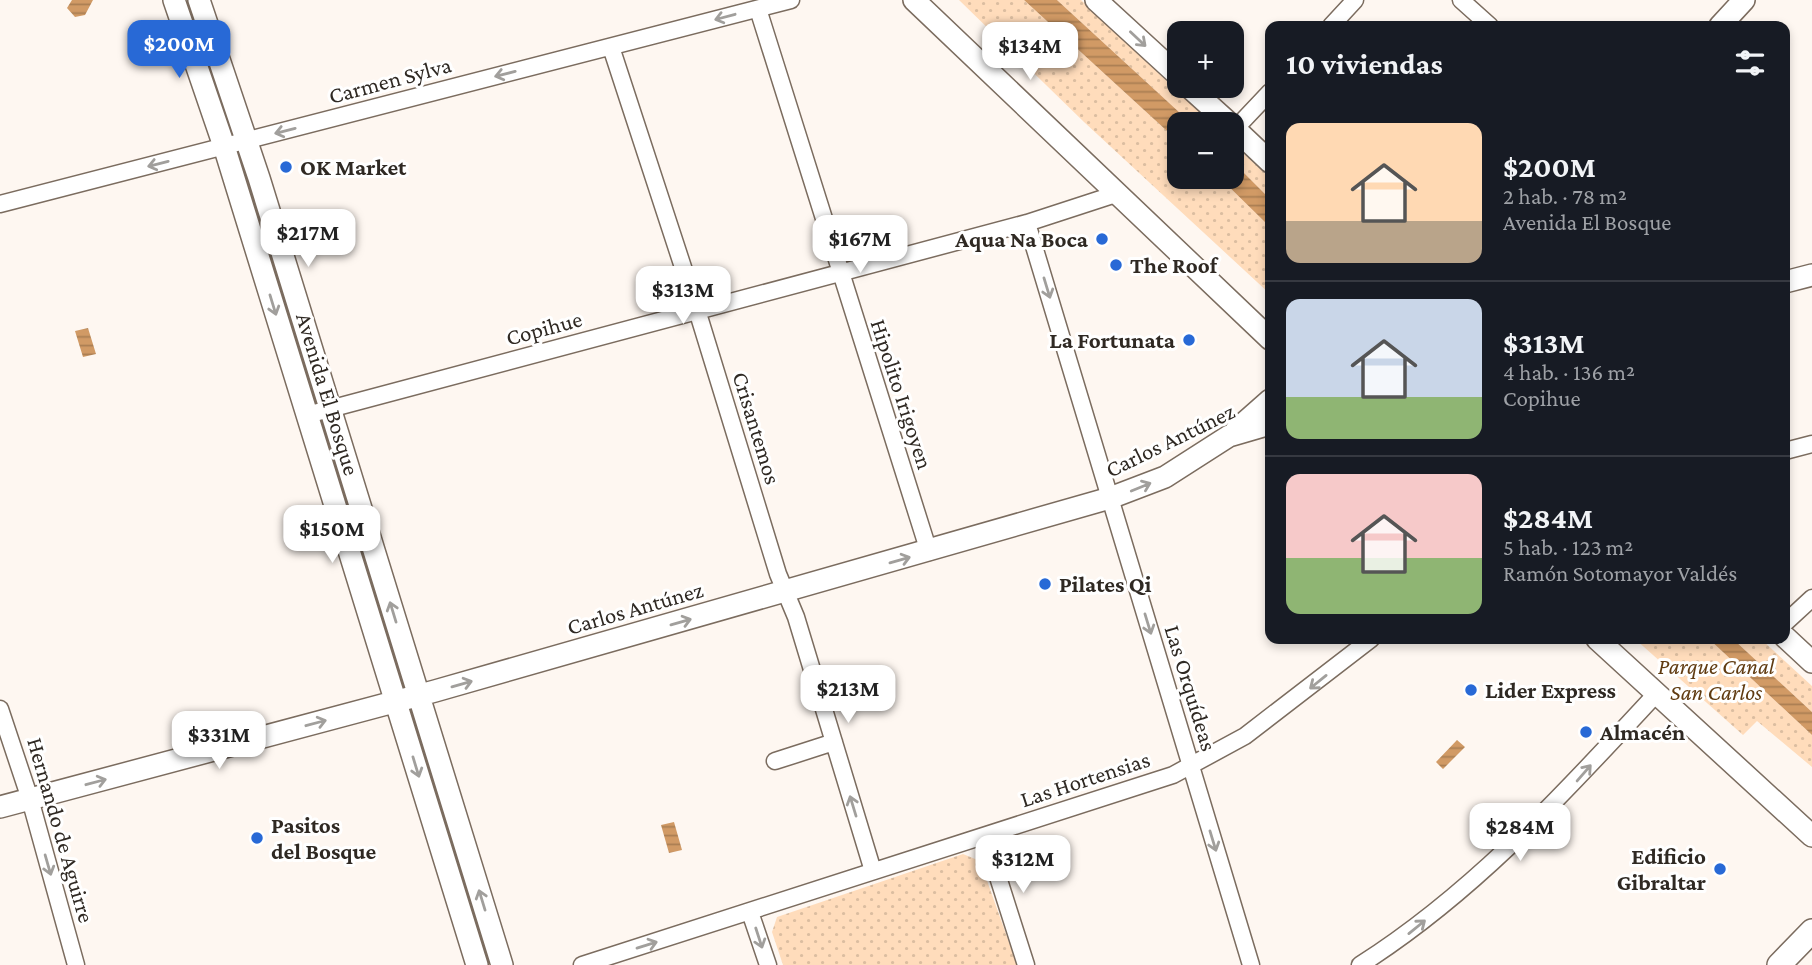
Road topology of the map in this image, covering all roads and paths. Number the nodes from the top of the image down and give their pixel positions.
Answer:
1 (174, 0) edge
2 (199, 0) edge
3 (791, 0) edge
4 (914, 0) edge
5 (1096, 0) edge
6 (1355, 0) edge
7 (1461, 0) edge
8 (1744, 0) edge
9 (758, 9) junction
10 (1336, 21) edge
11 (1484, 21) edge
12 (1725, 21) edge
13 (611, 47) junction
14 (1167, 65) edge
15 (1265, 97) edge
16 (1201, 98) edge
17 (1216, 112) edge
18 (1244, 116) edge
19 (1244, 138) edge
20 (247, 141) junction
21 (224, 146) junction
22 (1265, 157) edge
23 (1116, 194) junction
24 (0, 204) edge
25 (1027, 223) junction
26 (839, 272) junction
27 (1812, 275) edge
28 (1790, 281) edge
29 (697, 310) junction
30 (1265, 335) edge
31 (1265, 404) edge
32 (330, 409) junction
33 (307, 415) junction
34 (1265, 425) edge
35 (1228, 436) junction
36 (1812, 444) edge
37 (1790, 450) edge
38 (1110, 498) junction
39 (929, 552) junction
40 (786, 592) junction
41 (1812, 598) edge
42 (1790, 618) edge
43 (1790, 642) edge
44 (1365, 644) edge
45 (1602, 644) edge
46 (1812, 662) edge
47 (1656, 694) junction
48 (419, 695) junction
49 (396, 702) junction
50 (0, 709) edge
51 (834, 742) junction
52 (775, 761) dead end
53 (1190, 767) junction
54 (30, 799) junction
55 (0, 807) edge
56 (985, 836) junction
57 (1812, 836) edge
58 (873, 871) junction
59 (750, 912) junction
60 (1812, 932) edge
61 (76, 965) edge
62 (477, 965) edge
63 (502, 965) edge
64 (582, 965) edge
65 (768, 965) edge
66 (1026, 965) edge
67 (1251, 965) edge
68 (1360, 965) edge
69 (1779, 965) edge

1 - 21 street, Avenida El Bosque
2 - 20 street, Avenida El Bosque
3 - 9 street, Carmen Sylva
4 - 23 street
5 -> 14 street
6 - 10 street
7 - 11 street
8 - 12 street
9 -> 13 street, Carmen Sylva
9 - 26 street, Hipolito Irigoyen
13 -> 20 street, Carmen Sylva
13 - 29 street, Crisantemos
15 - 18 street
16 - 17 street
19 - 22 street
20 - 21 street, Carmen Sylva
20 - 32 street, Avenida El Bosque
21 -> 24 street, Carmen Sylva
21 -> 33 street, Avenida El Bosque
23 - 25 street, Copihue
23 - 30 street
25 - 26 street, Copihue
25 -> 38 street, Las Orquídeas
26 - 29 street, Copihue
26 - 39 street, Hipolito Irigoyen
27 - 28 street
29 - 32 street, Copihue
29 - 40 street, Crisantemos
31 - 35 street
32 - 33 street, Copihue
48 -> 32 street, Avenida El Bosque
33 - 49 street, Avenida El Bosque
34 - 35 street, Carlos Antúnez
38 -> 35 street, Carlos Antúnez
36 - 37 street
38 - 39 street, Carlos Antúnez
38 -> 53 street, Las Orquídeas
40 -> 39 street, Carlos Antúnez
48 -> 40 street, Carlos Antúnez
40 - 51 street, Crisantemos
41 - 42 street
43 - 46 street
44 -> 53 street, Las Hortensias
45 - 47 street
47 - 57 street
68 -> 47 street
48 - 49 street, Carlos Antúnez
63 -> 48 street, Avenida El Bosque
54 -> 49 street, Carlos Antúnez
49 -> 62 street, Avenida El Bosque
50 - 54 street, Hernando de Aguirre
51 - 52 street
58 -> 51 street, Crisantemos
53 - 56 street, Las Hortensias
53 -> 67 street, Las Orquídeas
54 - 55 street, Carlos Antúnez
54 -> 61 street, Hernando de Aguirre
56 - 58 street, Las Hortensias
56 - 66 street
58 - 59 street, Las Hortensias
64 -> 59 street, Las Hortensias
59 -> 65 street
60 - 69 main road

